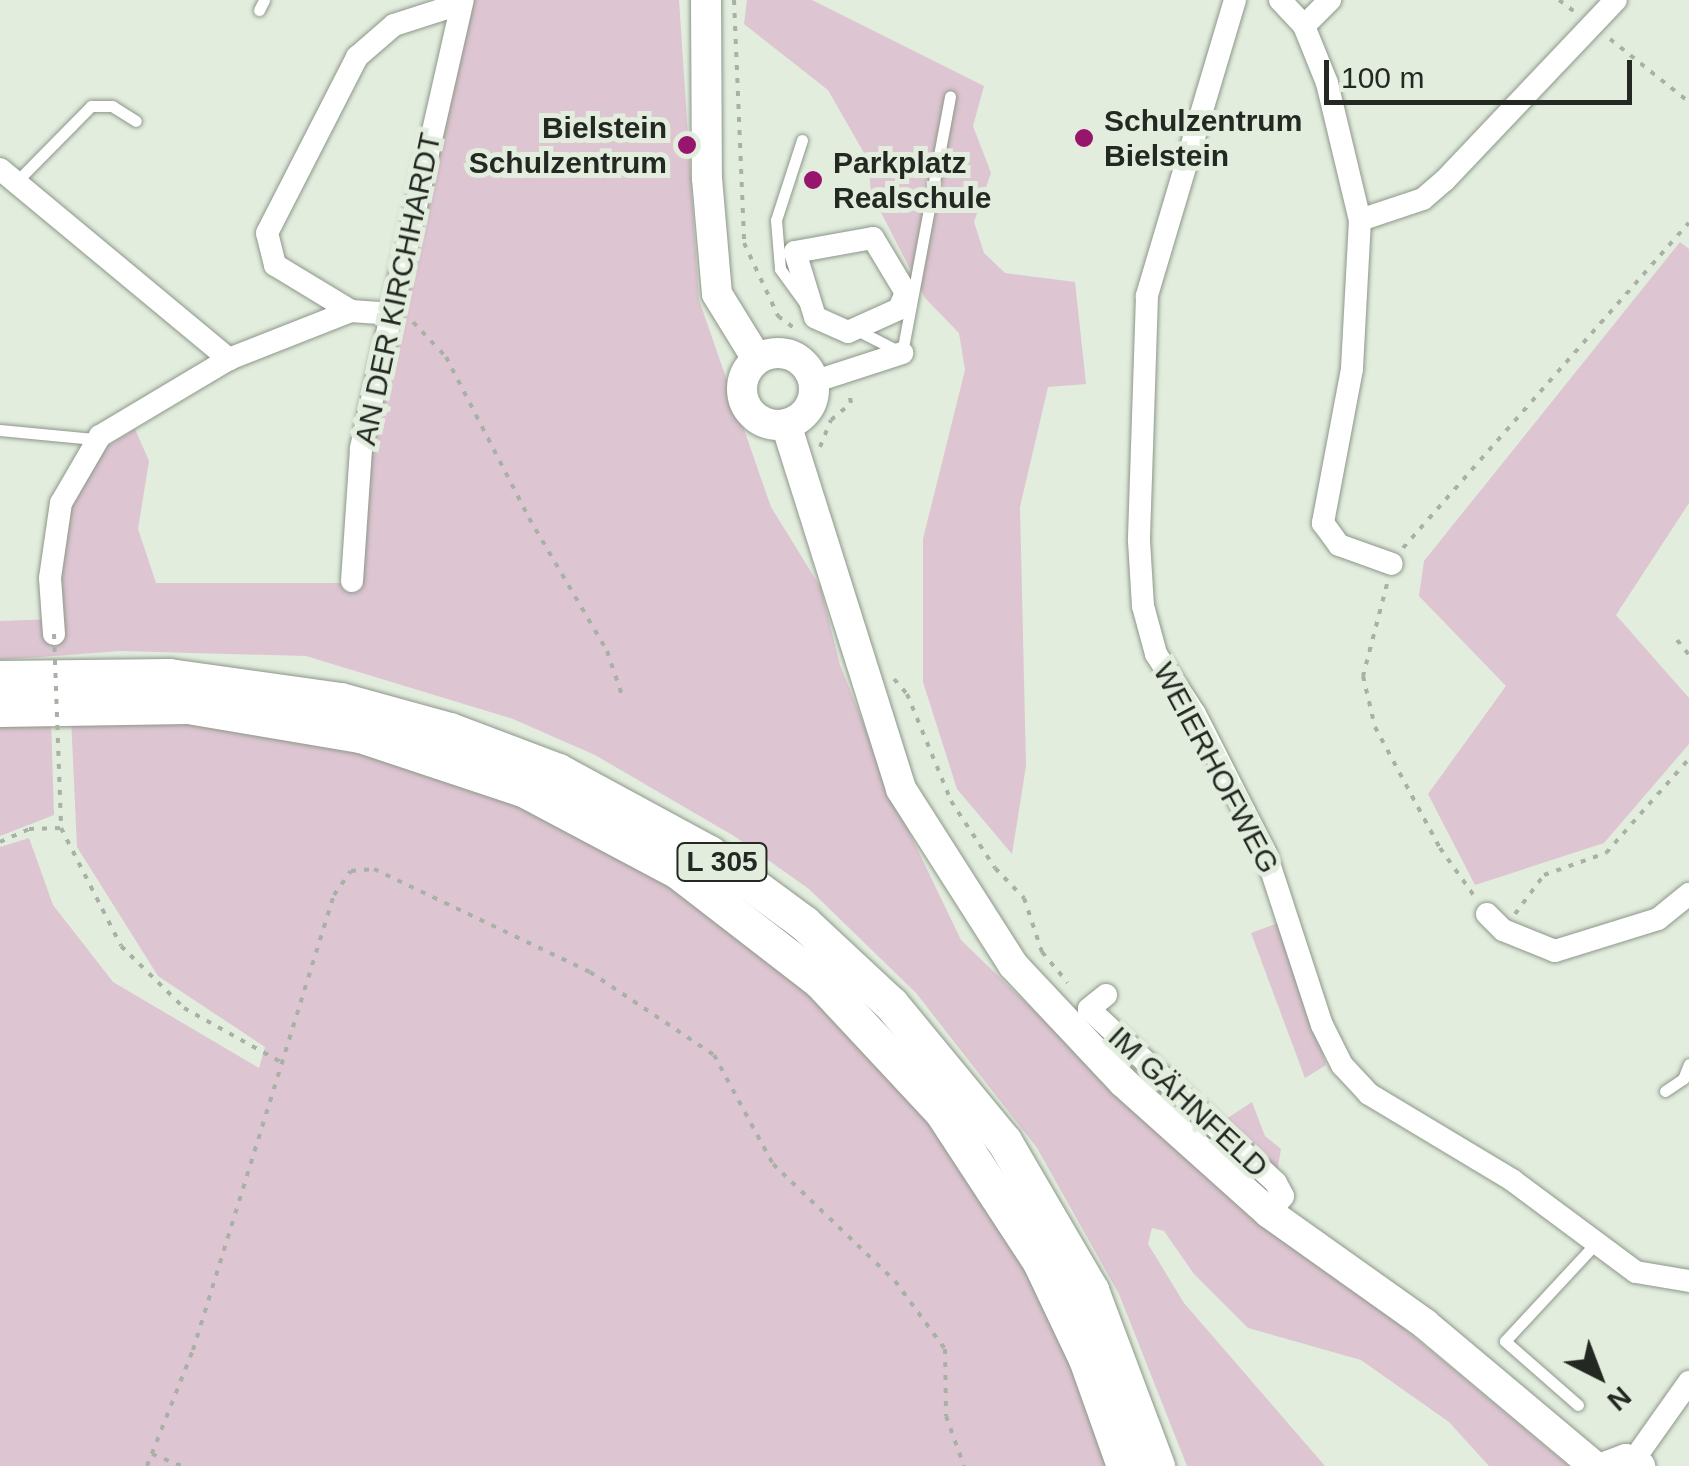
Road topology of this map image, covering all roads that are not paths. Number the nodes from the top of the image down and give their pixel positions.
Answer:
1 (706, 0) edge
2 (1235, 0) edge
3 (1280, 0) edge
4 (1330, 0) edge
5 (1616, 0) edge
6 (463, 2) edge
7 (1304, 26) junction
8 (950, 96) dead end
9 (136, 120) dead end
10 (802, 140) dead end
11 (8, 176) edge
12 (1360, 220) junction
13 (351, 311) junction
14 (813, 311) junction
15 (390, 314) junction
16 (854, 329) junction
17 (902, 353) junction
18 (230, 358) junction
19 (758, 359) junction
20 (814, 382) junction
21 (786, 424) junction
22 (0, 430) edge
23 (100, 436) junction
24 (1392, 564) road end
25 (352, 581) dead end
26 (54, 634) road end
27 (0, 678) edge
28 (0, 708) edge
29 (1689, 894) edge
30 (1495, 922) road end
31 (1098, 1002) road end
32 (1689, 1064) edge
33 (1665, 1091) dead end
34 (1270, 1213) junction
35 (1596, 1244) junction
36 (1689, 1280) edge
37 (1689, 1382) edge
38 (1578, 1405) dead end
39 (1627, 1464) edge
40 (1124, 1466) edge
41 (1157, 1466) edge
42 (1594, 1466) edge

1 - 19 main road
2 - 35 street, WEIERHOFWEG
3 - 7 street
4 - 7 street
5 - 12 street
6 - 13 street
6 - 15 street, AN DER KIRCHHARDT
7 - 12 street
8 - 17 lane
9 - 11 lane
10 - 14 lane
11 - 18 street
12 - 24 street
13 - 15 street
13 - 18 street
14 - 16 street
14 - 16 street
15 - 25 street, AN DER KIRCHHARDT
16 - 17 lane
17 - 20 street
18 - 23 street
19 - 20 main road
19 - 21 main road
20 - 21 main road
21 - 34 main road
22 - 23 lane
23 - 26 street
27 - 41 main road, L 305
28 - 40 main road, L 305
29 - 30 street
31 - 34 street, IM GÄHNFELD
32 - 33 lane
34 - 42 main road
35 - 36 street, WEIERHOFWEG
35 - 38 lane
37 - 39 street

